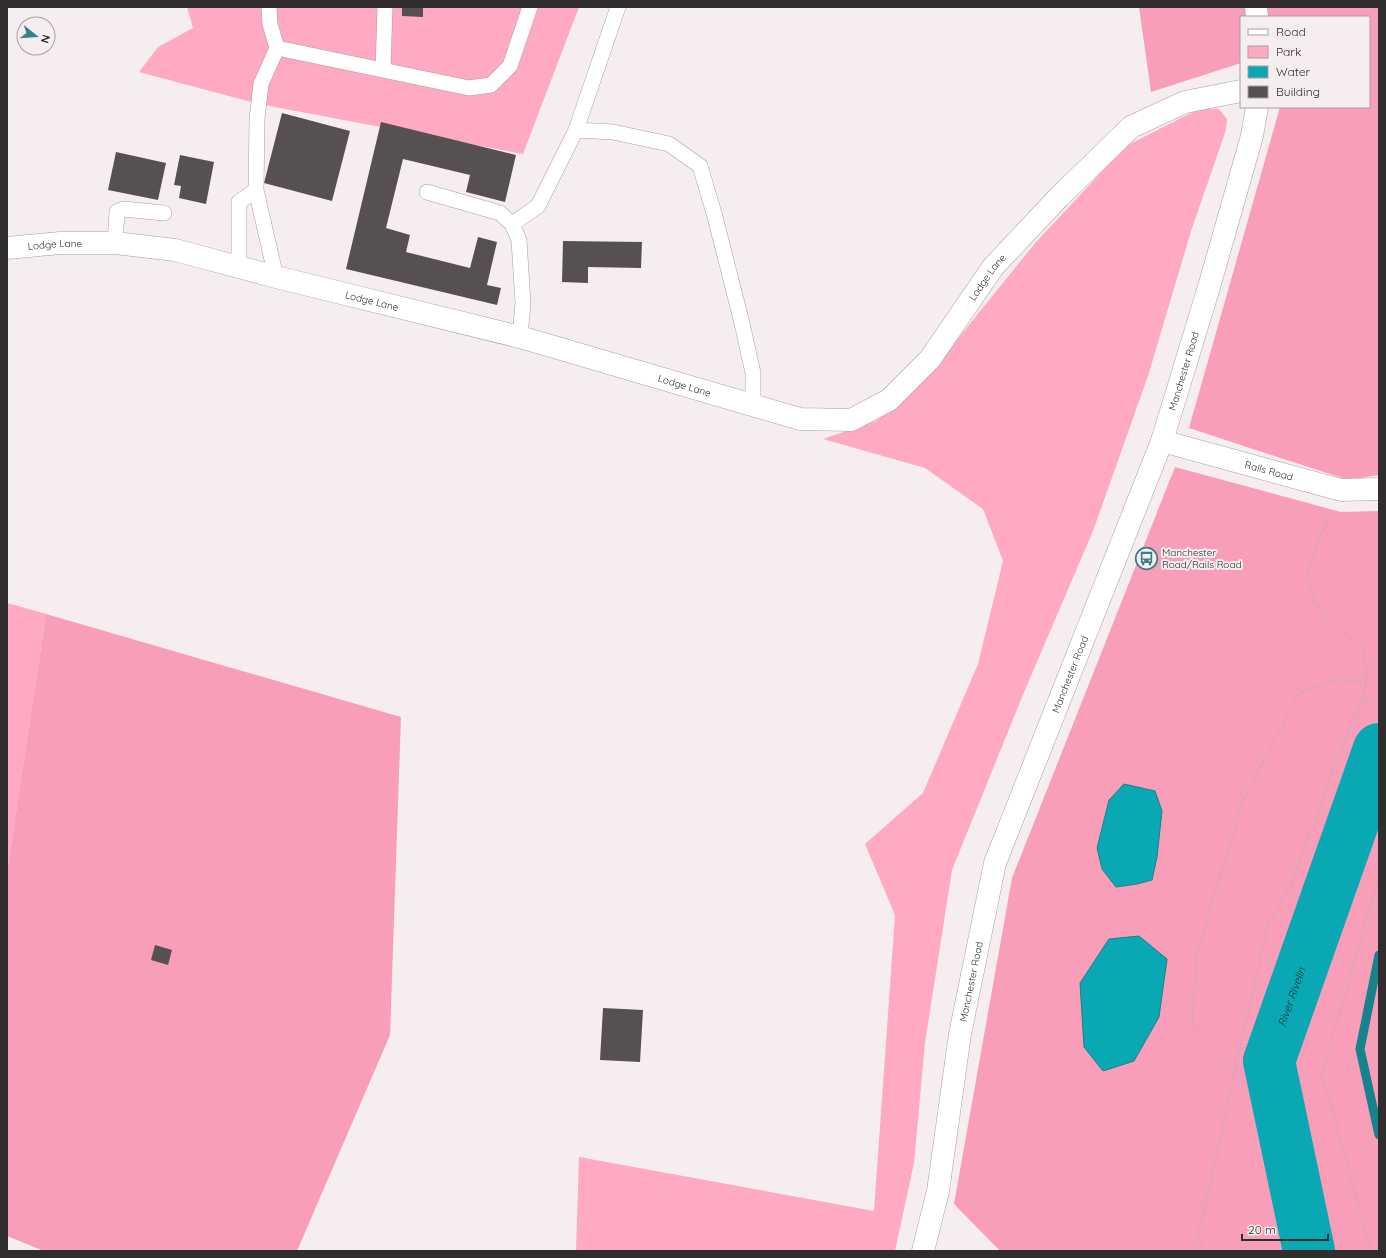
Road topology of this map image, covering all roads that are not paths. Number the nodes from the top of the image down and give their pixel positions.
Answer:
1 (269, 7) edge
2 (385, 7) edge
3 (530, 7) edge
4 (618, 7) edge
5 (277, 48) junction
6 (383, 70) junction
7 (1240, 92) edge
8 (1257, 108) edge
9 (576, 130) junction
10 (256, 190) junction
11 (427, 192) dead end
12 (164, 213) dead end
13 (512, 224) junction
14 (115, 243) junction
15 (7, 248) edge
16 (239, 267) junction
17 (276, 277) junction
18 (520, 337) junction
19 (753, 404) junction
20 (1162, 440) junction
21 (1379, 490) edge
22 (923, 1251) edge

1 - 5 lane
2 - 6 lane
3 - 6 lane
4 - 9 lane
5 - 6 lane
5 - 10 lane
7 - 19 street, Lodge Lane
8 - 20 street, Manchester Road
9 - 13 lane
9 - 19 lane
10 - 16 lane
10 - 17 lane
11 - 13 lane
12 - 14 lane
13 - 18 lane
14 - 15 street, Lodge Lane
14 - 16 street, Lodge Lane
16 - 17 street, Lodge Lane
17 - 18 street, Lodge Lane
18 - 19 street, Lodge Lane
20 - 21 street, Rails Road
20 - 22 street, Manchester Road

